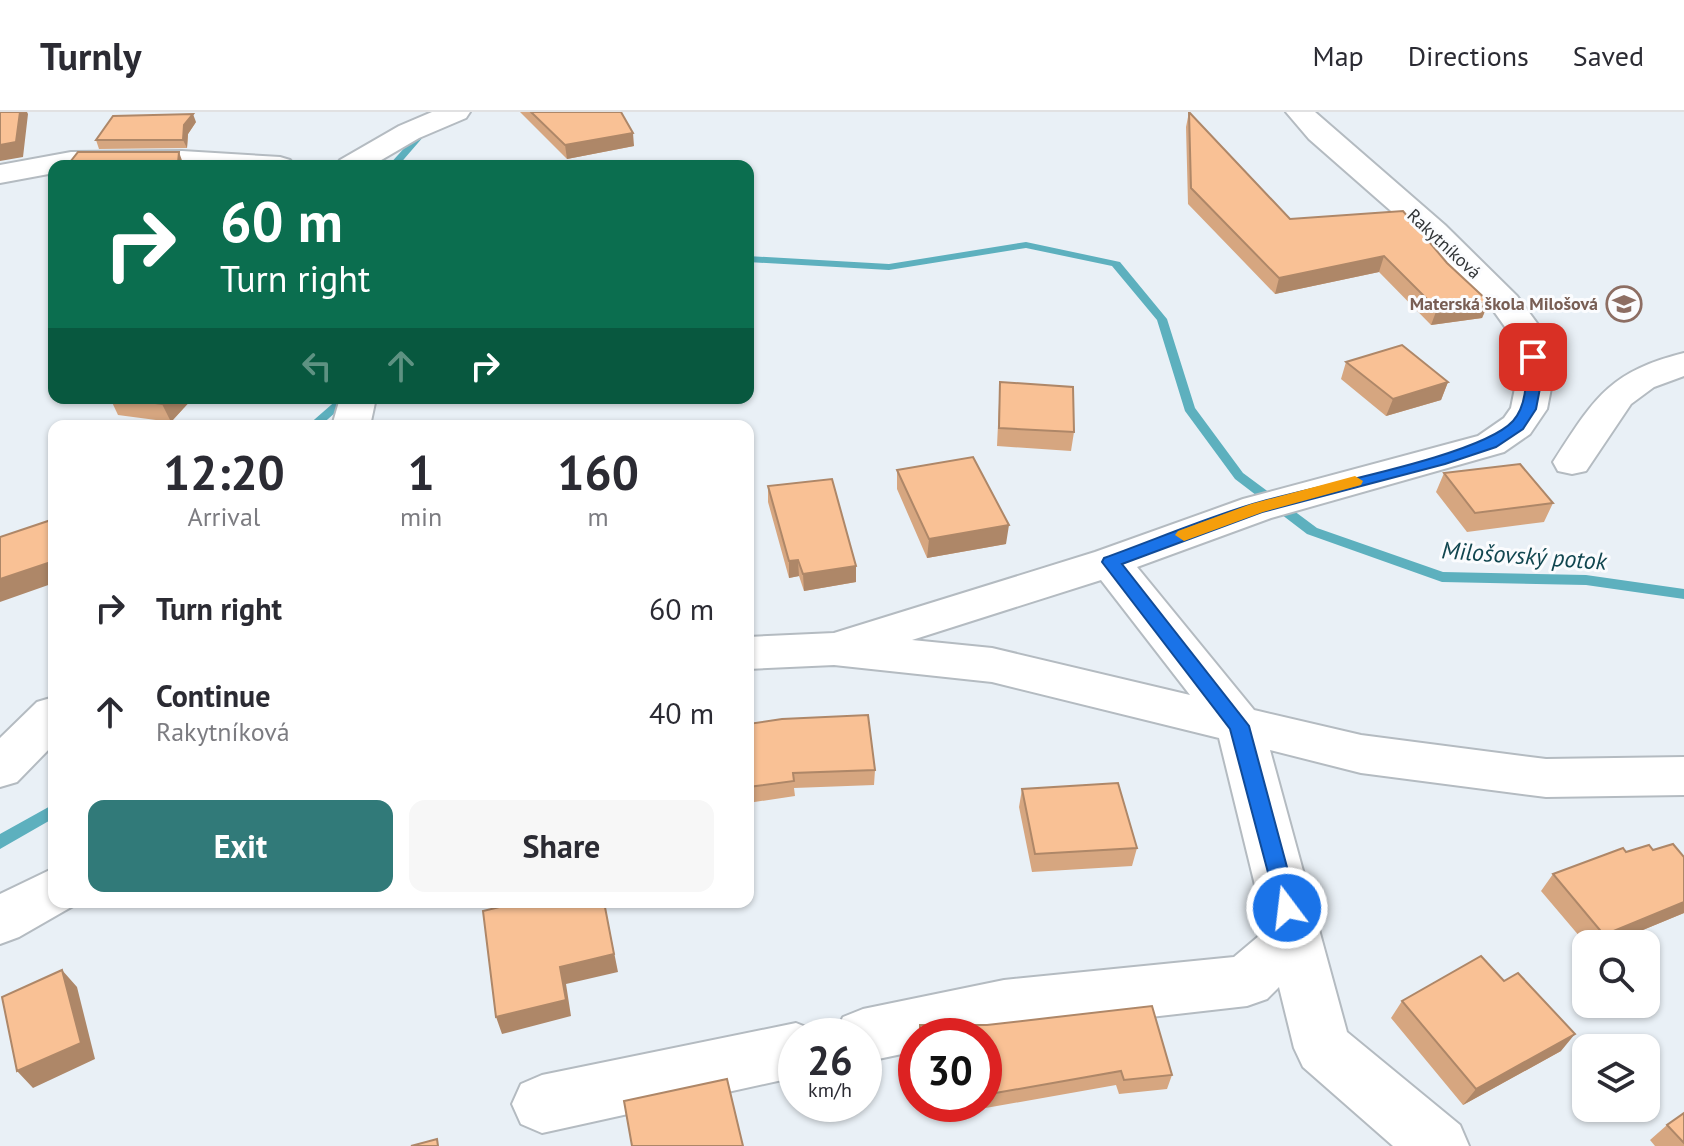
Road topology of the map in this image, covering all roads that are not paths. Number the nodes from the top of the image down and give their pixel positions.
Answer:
1 (456, 112) edge
2 (1300, 112) edge
3 (419, 122) edge
4 (359, 160) edge
5 (48, 165) edge
6 (0, 174) edge
7 (1684, 364) edge
8 (1572, 462) dead end
9 (1110, 562) junction
10 (834, 649) junction
11 (754, 653) edge
12 (48, 721) edge
13 (1240, 726) junction
14 (0, 768) edge
15 (1684, 776) edge
16 (48, 893) edge
17 (0, 921) edge
18 (1295, 938) junction
19 (882, 1032) edge
20 (778, 1054) edge
21 (542, 1104) dead end
22 (1439, 1146) edge

1 - 3 street
2 - 9 street, Rakytníková
3 - 4 street
5 - 6 street
7 - 8 street
9 - 10 street, Rakytníková
9 - 13 street
10 - 11 street
10 - 13 street
12 - 14 street
13 - 15 street
13 - 18 street
16 - 17 street
18 - 19 street
18 - 22 street
20 - 21 street

